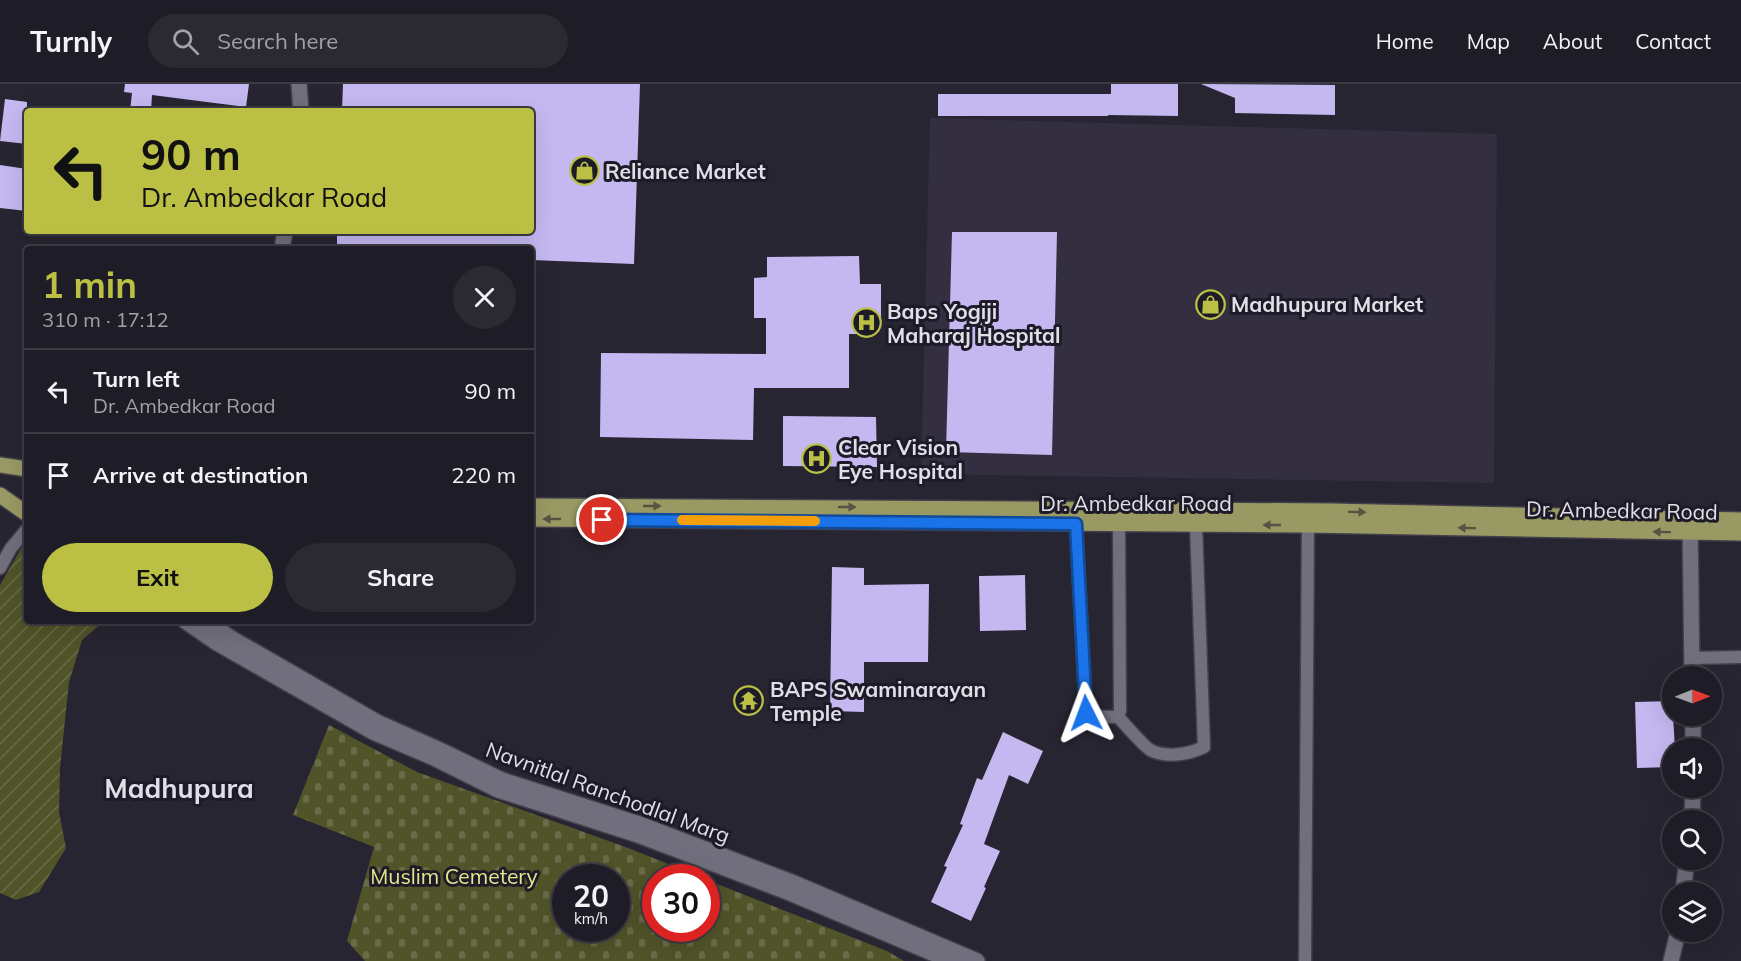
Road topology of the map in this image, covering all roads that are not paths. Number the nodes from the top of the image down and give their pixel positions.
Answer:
1 (299, 84) edge
2 (301, 108) edge
3 (0, 465) edge
4 (24, 469) edge
5 (0, 495) edge
6 (534, 506) edge
7 (24, 512) edge
8 (534, 519) edge
9 (1741, 520) edge
10 (1076, 524) junction
11 (1119, 524) junction
12 (1196, 525) junction
13 (1308, 525) junction
14 (1690, 525) junction
15 (24, 533) edge
16 (1741, 533) edge
17 (0, 568) edge
18 (189, 624) edge
19 (210, 624) edge
20 (1741, 657) edge
21 (1692, 658) junction
22 (1692, 666) edge
23 (1118, 717) junction
24 (1675, 942) edge
25 (1677, 942) edge
26 (951, 961) edge
27 (977, 961) edge
28 (1305, 961) edge
29 (1671, 961) edge
30 (1677, 961) edge

1 - 2 main road
3 - 4 main road
5 - 7 main road
6 -> 14 main road, Dr. Ambedkar Road
10 -> 8 main road, Dr. Ambedkar Road
9 - 14 main road, Dr. Ambedkar Road
10 - 11 main road, Dr. Ambedkar Road
10 - 23 street
11 - 12 main road, Dr. Ambedkar Road
11 - 23 street
13 -> 12 main road, Dr. Ambedkar Road
12 - 23 street
14 -> 13 main road, Dr. Ambedkar Road
13 - 28 street
14 - 16 main road, Dr. Ambedkar Road
14 - 21 main road
15 - 17 street
18 - 26 main road
19 - 27 main road, Navnitlal Ranchodlal Marg
20 - 21 street
21 - 22 main road
24 - 29 main road
25 - 30 main road

